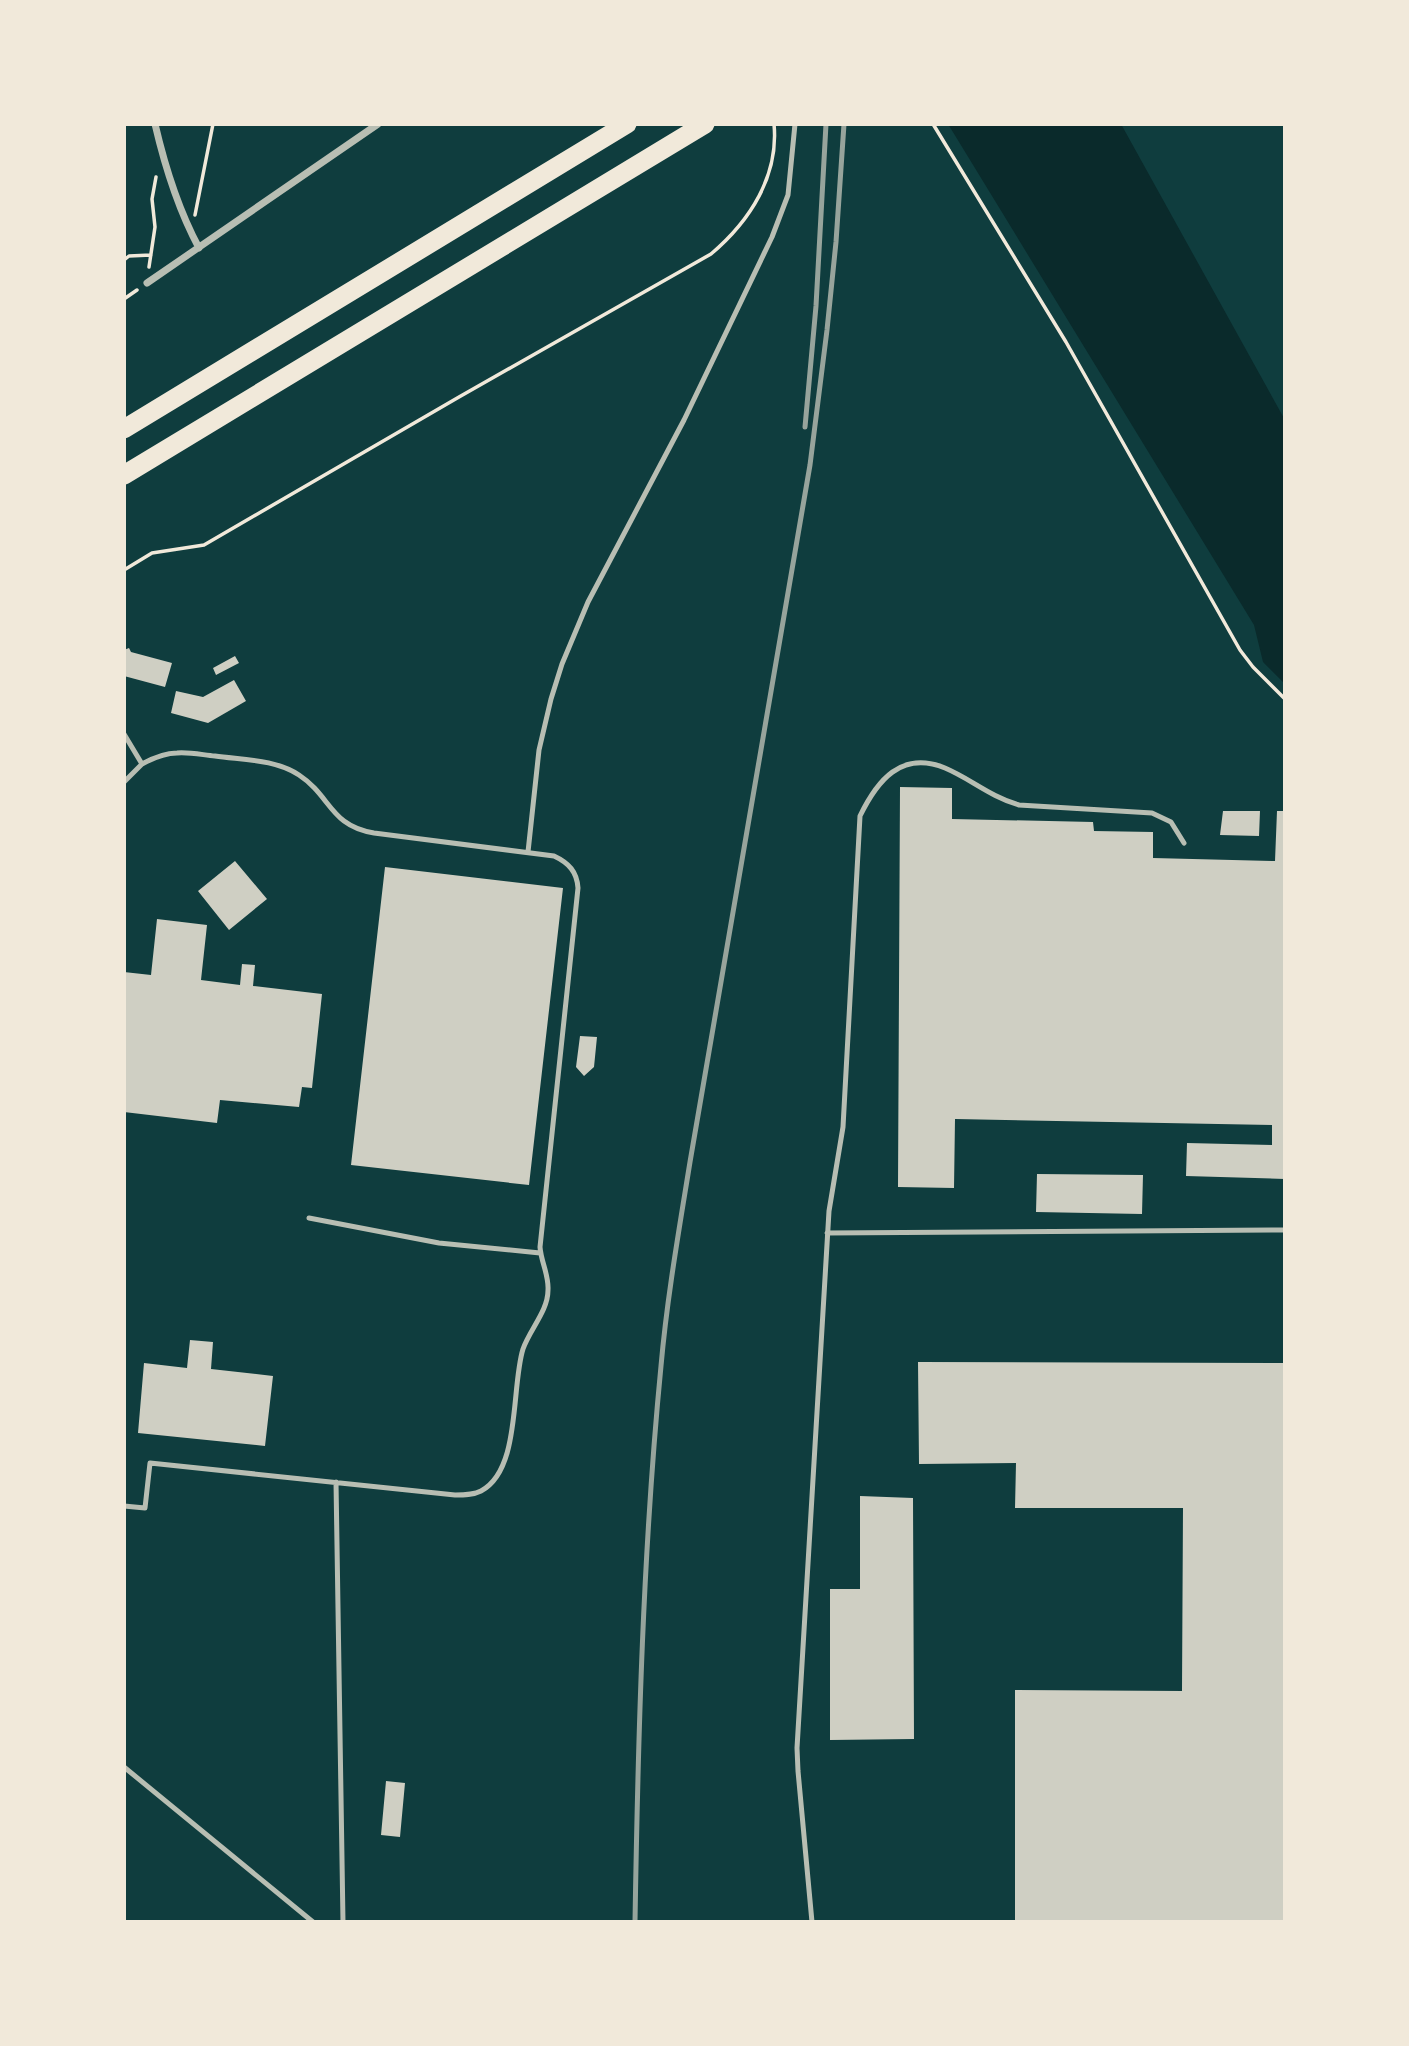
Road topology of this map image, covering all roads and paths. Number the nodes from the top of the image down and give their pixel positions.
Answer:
1 (155, 124) edge
2 (213, 124) edge
3 (378, 124) edge
4 (626, 124) edge
5 (774, 124) edge
6 (795, 124) edge
7 (933, 124) edge
8 (697, 129) edge
9 (160, 148) junction
10 (188, 226) junction
11 (199, 248) junction
12 (151, 255) junction
13 (124, 260) edge
14 (147, 283) junction
15 (124, 299) edge
16 (124, 429) edge
17 (124, 475) edge
18 (124, 570) edge
19 (1285, 699) edge
20 (124, 734) edge
21 (142, 764) junction
22 (124, 782) edge
23 (1184, 842) dead end
24 (528, 852) junction
25 (309, 1219) dead end
26 (1285, 1230) edge
27 (827, 1233) junction
28 (540, 1253) junction
29 (336, 1482) junction
30 (124, 1506) edge
31 (124, 1767) edge
32 (313, 1922) edge
33 (343, 1922) edge
34 (813, 1922) edge

1 - 9 street
2 - 10 path
3 - 11 street
4 - 16 highway
5 - 18 path
6 - 24 lane
7 - 19 path
8 - 17 highway
9 - 10 street
9 - 12 path
10 - 11 street
11 - 14 street
12 - 13 path
12 - 14 path
14 - 15 path
20 - 21 lane
21 - 22 lane
21 - 24 lane
23 - 27 lane
24 - 28 lane
25 - 28 lane
26 - 27 lane
27 - 34 lane
28 - 29 lane
29 - 30 lane
29 - 33 lane
31 - 32 lane

